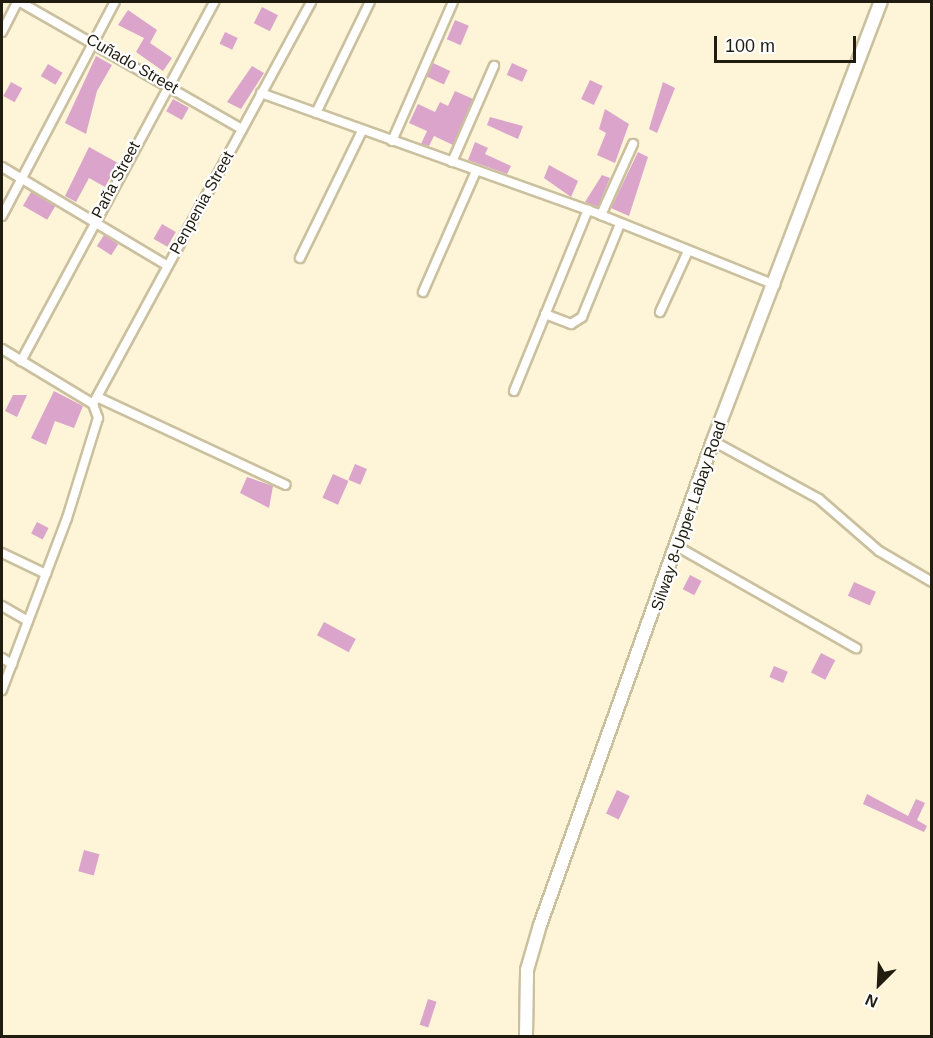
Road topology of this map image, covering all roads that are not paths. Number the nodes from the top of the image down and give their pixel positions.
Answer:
1 (18, 2) edge
2 (115, 2) edge
3 (213, 2) edge
4 (311, 2) edge
5 (370, 2) edge
6 (453, 2) edge
7 (881, 2) edge
8 (2, 32) edge
9 (93, 41) junction
10 (494, 66) dead end
11 (166, 84) junction
12 (261, 93) junction
13 (316, 113) junction
14 (242, 129) junction
15 (362, 131) junction
16 (392, 141) junction
17 (633, 144) dead end
18 (452, 162) junction
19 (2, 167) edge
20 (476, 171) junction
21 (21, 178) junction
22 (588, 210) junction
23 (602, 215) junction
24 (2, 216) edge
25 (95, 222) junction
26 (620, 224) junction
27 (688, 252) junction
28 (300, 258) dead end
29 (168, 266) junction
30 (775, 285) junction
31 (423, 292) dead end
32 (660, 312) dead end
33 (545, 314) junction
34 (2, 350) edge
35 (21, 361) junction
36 (514, 391) dead end
37 (95, 400) junction
38 (713, 441) junction
39 (286, 485) dead end
40 (678, 547) junction
41 (2, 553) edge
42 (46, 574) junction
43 (932, 582) edge
44 (2, 606) edge
45 (28, 621) junction
46 (856, 648) dead end
47 (2, 658) edge
48 (12, 664) junction
49 (2, 690) edge
50 (526, 1036) edge

1 - 8 street
1 - 9 street, Cuñado Street
2 - 9 street
3 - 11 street, Paña Street
4 - 12 street, Penpenia Street
5 - 13 street
6 - 16 street
7 - 30 main road, Silway 8-Upper Labay Road
9 - 11 street, Cuñado Street
9 - 21 street
10 - 18 street
11 - 14 street, Cuñado Street
11 - 25 street, Paña Street
12 - 13 street
12 - 14 street, Penpenia Street
13 - 15 street
14 - 29 street, Penpenia Street
15 - 16 street
15 - 28 street
16 - 18 street
17 - 23 street
18 - 20 street
19 - 21 street
20 - 22 street
20 - 31 street
21 - 24 street
21 - 25 street
22 - 23 street
22 - 33 street
23 - 26 street
25 - 29 street
25 - 35 street, Paña Street
26 - 27 street
26 - 33 street
27 - 30 street
27 - 32 street
29 - 37 street, Penpenia Street
30 - 38 main road, Silway 8-Upper Labay Road
33 - 36 street
34 - 35 street
35 - 37 street
37 - 39 street
37 - 42 street
38 - 40 main road, Silway 8-Upper Labay Road
38 - 43 street
40 - 46 street
40 - 50 main road, Silway 8-Upper Labay Road
41 - 42 street
42 - 45 street
44 - 45 street
45 - 48 street
47 - 48 street
48 - 49 street

